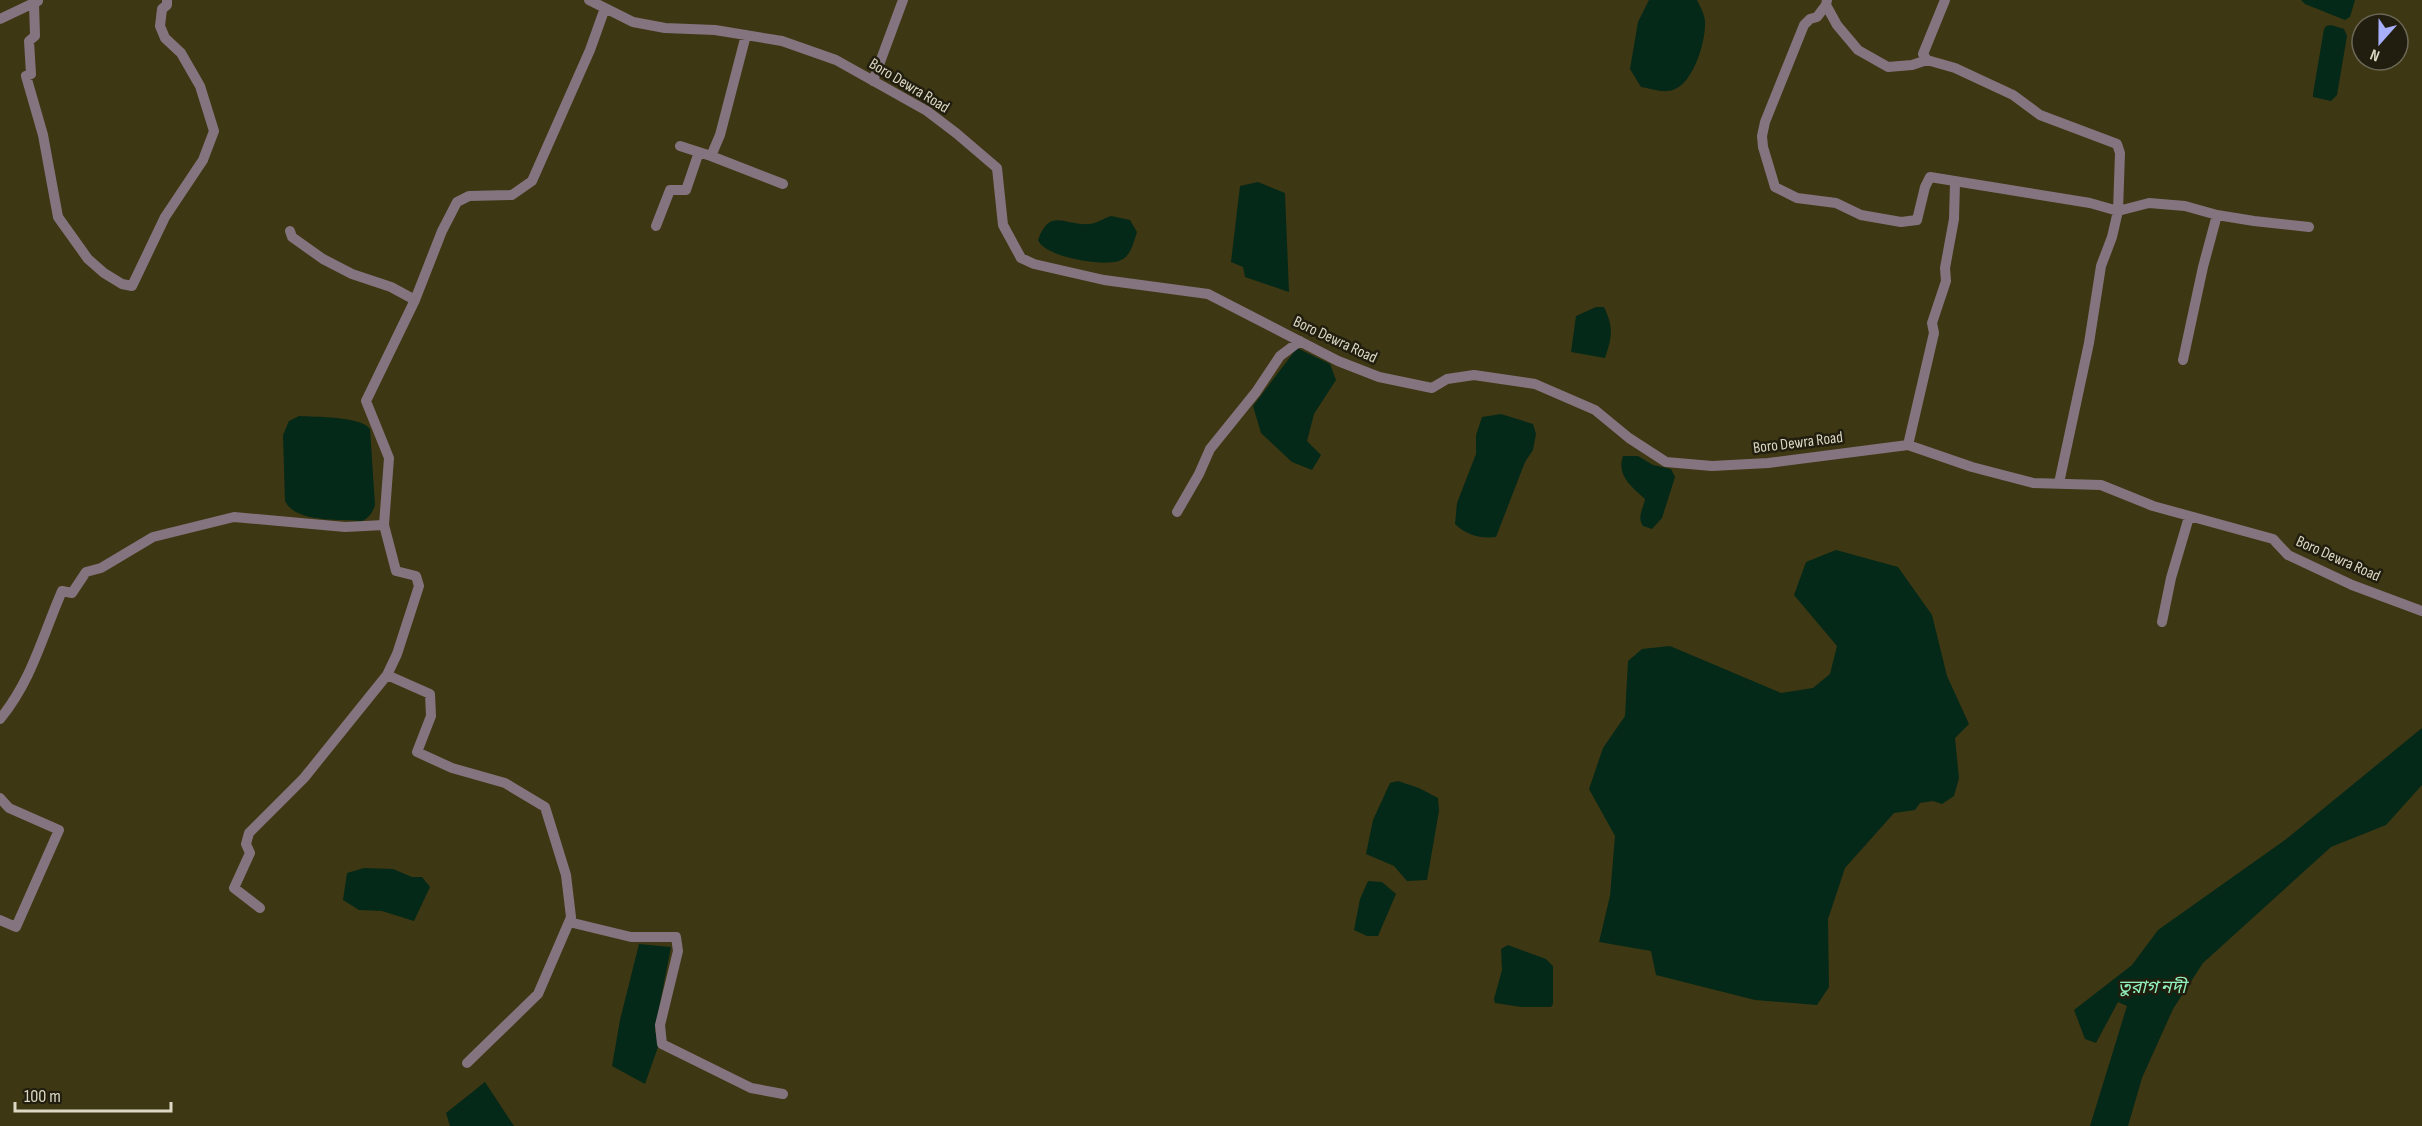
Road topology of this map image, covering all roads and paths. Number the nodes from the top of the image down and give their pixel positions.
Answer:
1 (167, 0) edge
2 (591, 0) edge
3 (903, 0) edge
4 (1945, 0) edge
5 (37, 2) edge
6 (1827, 2) edge
7 (605, 8) junction
8 (0, 20) edge
9 (747, 35) junction
10 (1927, 60) junction
11 (873, 81) junction
12 (680, 146) dead end
13 (699, 152) junction
14 (711, 156) junction
15 (1955, 183) junction
16 (783, 184) dead end
17 (2118, 211) junction
18 (2217, 215) junction
19 (656, 226) dead end
20 (2309, 227) dead end
21 (290, 231) dead end
22 (415, 300) junction
23 (1300, 341) junction
24 (2183, 360) dead end
25 (1908, 445) junction
26 (2059, 483) junction
27 (1177, 512) dead end
28 (2189, 517) junction
29 (384, 525) junction
30 (2422, 611) edge
31 (2162, 622) dead end
32 (387, 675) junction
33 (0, 719) edge
34 (0, 798) edge
35 (260, 908) dead end
36 (0, 920) edge
37 (569, 922) junction
38 (467, 1062) dead end
39 (783, 1094) dead end

1 - 5 street
2 - 7 street, Boro Dewra Road
3 - 11 street
4 - 10 street
5 - 8 street
6 - 10 street
6 - 15 street
7 - 9 street, Boro Dewra Road
7 - 22 street
9 - 11 street, Boro Dewra Road
9 - 14 street
10 - 17 street
11 - 23 street, Boro Dewra Road
12 - 13 street
13 - 14 street
13 - 19 street
14 - 16 street
15 - 17 street
15 - 25 street
17 - 18 street
17 - 26 street
18 - 20 street
18 - 24 street
21 - 22 street
22 - 29 street
23 - 25 street, Boro Dewra Road
23 - 27 street
25 - 26 street, Boro Dewra Road
26 - 28 street, Boro Dewra Road
28 - 30 street, Boro Dewra Road
28 - 31 street
29 - 32 street
29 - 33 street
32 - 35 street
32 - 37 street
34 - 36 street
37 - 38 street
37 - 39 street

